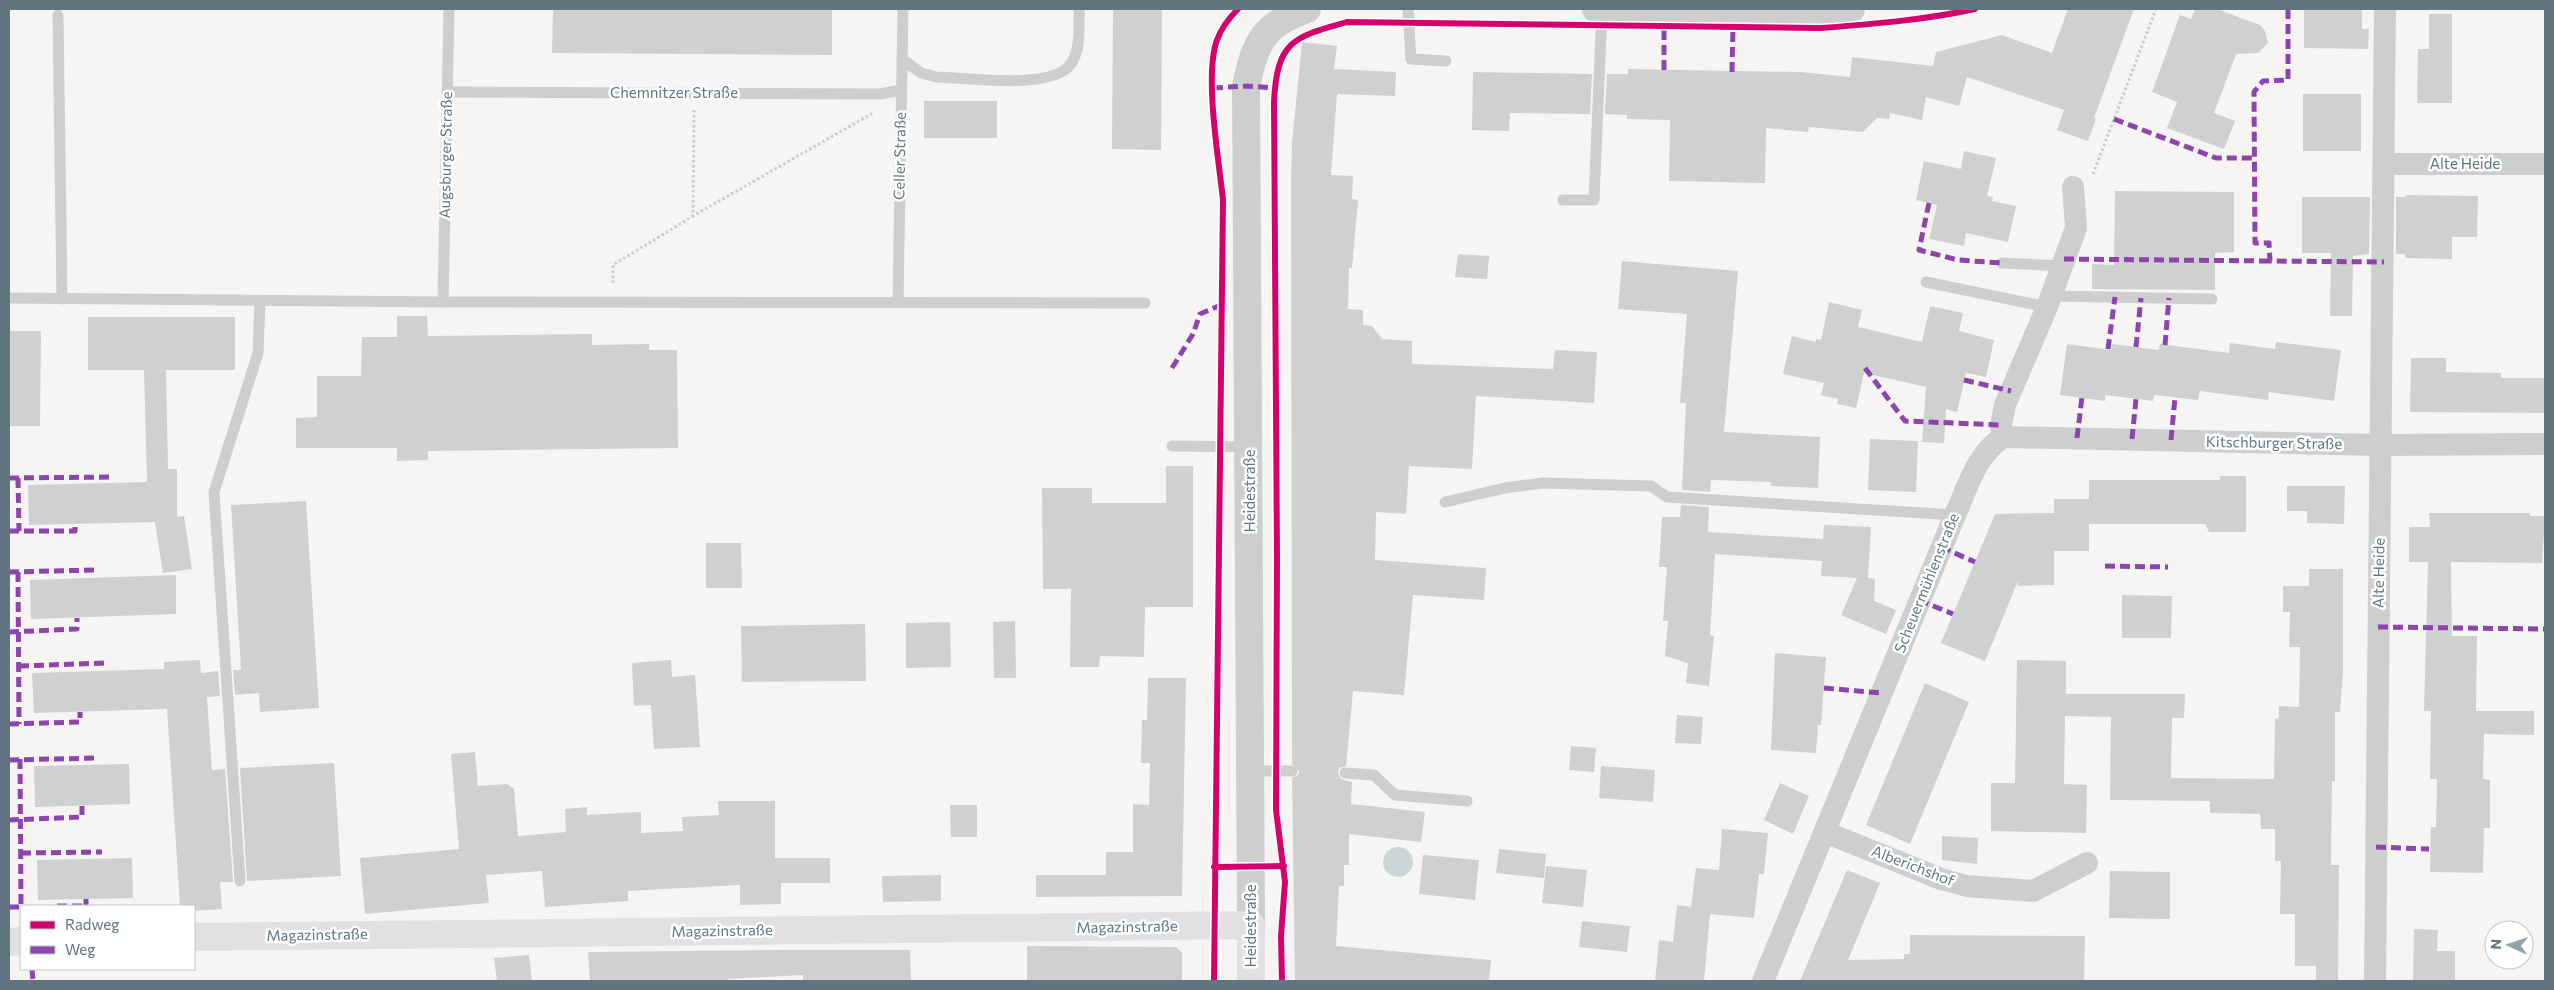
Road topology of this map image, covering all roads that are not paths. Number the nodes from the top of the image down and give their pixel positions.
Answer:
1 (449, 9) edge
2 (903, 9) edge
3 (1079, 9) edge
4 (1408, 9) edge
5 (1596, 9) edge
6 (1602, 9) edge
7 (1851, 9) edge
8 (2385, 9) edge
9 (1297, 12) edge
10 (58, 15) dead end
11 (902, 59) junction
12 (1446, 61) dead end
13 (902, 90) junction
14 (447, 92) junction
15 (2385, 164) junction
16 (2545, 164) edge
17 (2073, 187) road end
18 (1563, 200) dead end
19 (2002, 263) dead end
20 (2062, 266) junction
21 (1926, 282) dead end
22 (9, 298) edge
23 (62, 299) junction
24 (2212, 299) dead end
25 (260, 301) junction
26 (2049, 301) junction
27 (443, 302) junction
28 (898, 302) junction
29 (1145, 303) dead end
30 (2003, 437) junction
31 (2545, 444) edge
32 (2381, 445) junction
33 (1172, 446) dead end
34 (1250, 447) junction
35 (1445, 502) dead end
36 (1955, 514) junction
37 (1249, 771) junction
38 (1292, 772) dead end
39 (1345, 773) dead end
40 (1467, 801) dead end
41 (1825, 832) junction
42 (2087, 863) dead end
43 (240, 881) dead end
44 (1251, 925) junction
45 (195, 937) edge
46 (1252, 981) edge
47 (1763, 981) edge
48 (2375, 981) edge

1 - 14 lane, Augsburger Straße
2 - 11 lane, Celler Straße
3 - 11 lane
4 - 12 lane
5 - 6 street
6 - 7 street
6 - 18 lane
8 - 15 street, Alte Heide
9 - 34 street, Heidestraße
10 - 23 lane
11 - 13 lane, Celler Straße
13 - 14 lane, Chemnitzer Straße
13 - 28 lane, Celler Straße
14 - 27 lane, Augsburger Straße
15 - 16 street, Alte Heide
15 - 32 street, Alte Heide
17 - 20 street
19 - 20 lane
20 - 26 street
21 - 26 lane
22 - 23 lane
23 - 25 lane
24 - 26 lane
25 - 27 lane
25 - 43 lane
26 - 30 street
27 - 28 lane
28 - 29 lane
30 - 32 street, Kitschburger Straße
30 - 36 street, Scheuermühlenstraße
31 - 32 street, Kitschburger Straße
32 - 48 street, Alte Heide
33 - 34 lane
34 - 37 street, Heidestraße
35 - 36 lane
36 - 41 street, Scheuermühlenstraße
37 - 38 lane
37 - 44 street, Heidestraße
39 - 40 lane
41 - 42 street, Alberichshof
41 - 47 street, Scheuermühlenstraße
44 - 45 main road, Magazinstraße
44 - 46 main road, Heidestraße

